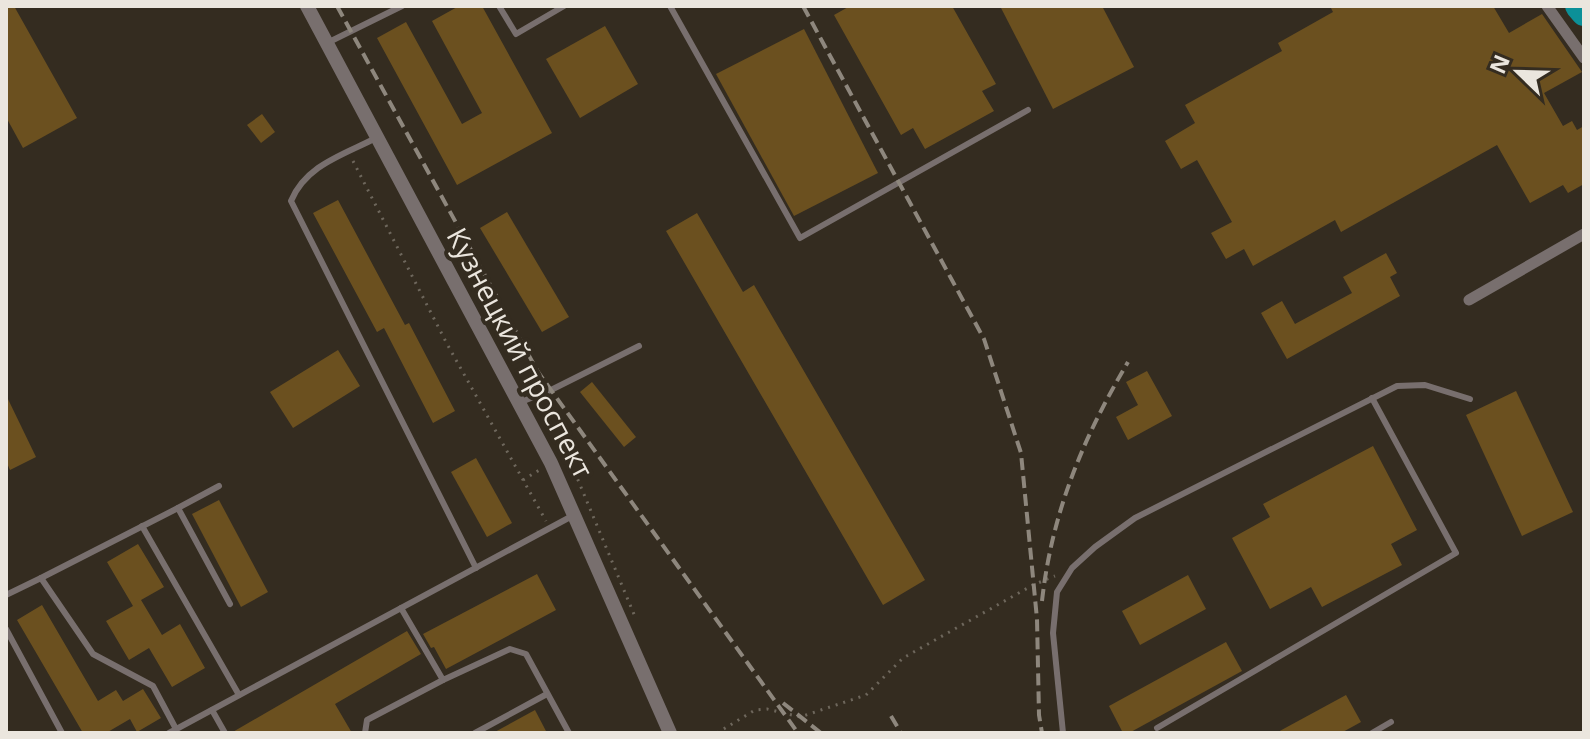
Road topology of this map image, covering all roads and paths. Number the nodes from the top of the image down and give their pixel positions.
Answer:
1 (307, 6) edge
2 (402, 6) edge
3 (499, 6) edge
4 (564, 6) edge
5 (670, 6) edge
6 (1547, 6) edge
7 (327, 43) junction
8 (1584, 58) edge
9 (1028, 110) dead end
10 (377, 138) junction
11 (348, 152) junction
12 (1584, 234) edge
13 (1469, 300) dead end
14 (639, 346) dead end
15 (1372, 398) junction
16 (1470, 399) dead end
17 (521, 402) junction
18 (560, 430) dead end
19 (568, 456) dead end
20 (219, 486) dead end
21 (178, 508) junction
22 (574, 515) junction
23 (142, 526) junction
24 (550, 528) junction
25 (476, 568) junction
26 (1072, 568) junction
27 (41, 578) junction
28 (6, 595) edge
29 (230, 604) dead end
30 (401, 608) junction
31 (6, 629) edge
32 (443, 680) junction
33 (547, 694) junction
34 (239, 695) junction
35 (212, 710) junction
36 (1391, 722) dead end
37 (1157, 728) dead end
38 (173, 731) edge
39 (62, 733) edge
40 (225, 733) edge
41 (365, 733) edge
42 (475, 733) edge
43 (569, 733) edge
44 (670, 733) edge
45 (717, 733) edge
46 (1063, 733) edge
47 (1372, 733) edge

1 - 7 street, Кузнецкий проспект
2 - 7 lane
3 - 4 lane
5 - 9 lane
6 - 8 street
7 - 10 street, Кузнецкий проспект
10 - 11 lane
10 - 17 street, Кузнецкий проспект
11 - 24 path
11 - 25 lane
12 - 13 street
14 - 17 lane
15 - 16 lane
15 - 26 lane
15 - 37 lane
17 - 22 street, Кузнецкий проспект
18 - 19 path
20 - 21 lane
21 - 23 lane
21 - 29 lane
22 - 24 lane
22 - 44 street, Кузнецкий проспект
23 - 27 lane
23 - 34 lane
24 - 25 lane
25 - 30 lane
26 - 45 path
26 - 46 lane
27 - 28 lane
27 - 38 lane
30 - 32 lane
30 - 34 lane
31 - 39 lane
32 - 33 lane
32 - 41 lane
33 - 42 lane
33 - 43 lane
34 - 35 lane
35 - 38 lane
35 - 40 lane
36 - 47 lane

